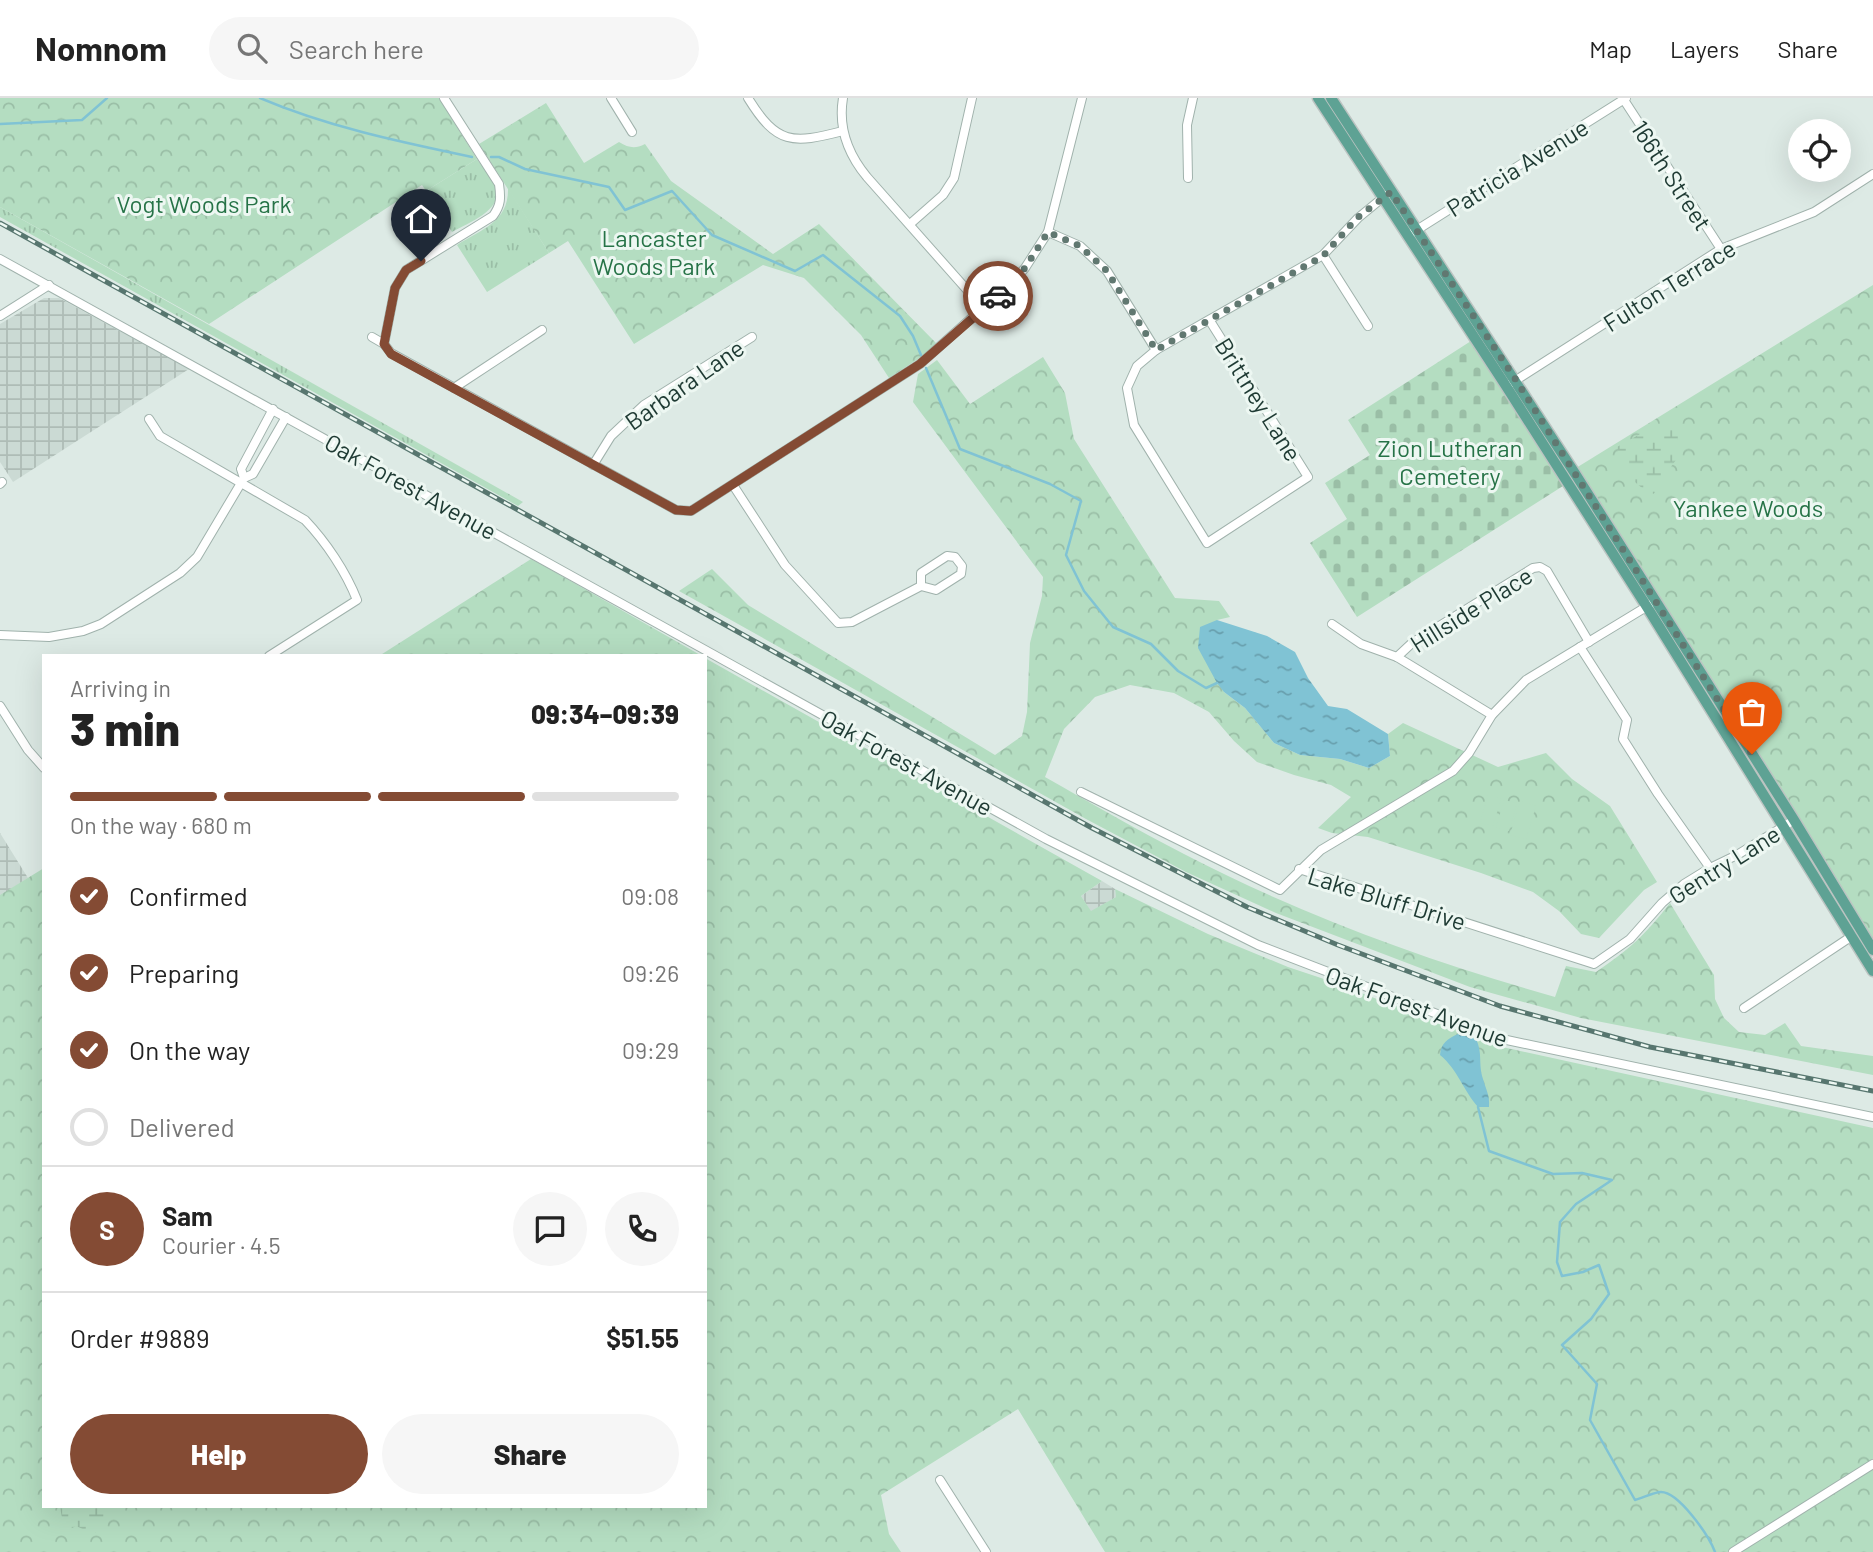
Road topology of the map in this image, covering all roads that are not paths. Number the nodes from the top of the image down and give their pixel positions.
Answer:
1 (444, 98) edge
2 (611, 98) edge
3 (748, 98) edge
4 (843, 98) edge
5 (972, 98) edge
6 (1083, 98) edge
7 (1193, 98) edge
8 (1318, 98) edge
9 (1331, 98) edge
10 (1625, 99) edge
11 (843, 131) junction
12 (632, 132) dead end
13 (1873, 174) edge
14 (1188, 178) dead end
15 (1387, 195) junction
16 (910, 224) junction
17 (1048, 232) junction
18 (1412, 233) junction
19 (1721, 249) junction
20 (1323, 256) junction
21 (0, 258) edge
22 (49, 285) junction
23 (984, 309) junction
24 (0, 316) edge
25 (1210, 321) junction
26 (1368, 326) dead end
27 (542, 330) dead end
28 (372, 337) dead end
29 (752, 337) dead end
30 (384, 344) junction
31 (1156, 350) junction
32 (1511, 383) junction
33 (454, 388) junction
34 (273, 409) junction
35 (286, 416) junction
36 (149, 419) dead end
37 (593, 465) junction
38 (243, 480) junction
39 (733, 485) junction
40 (921, 586) junction
41 (1651, 604) junction
42 (1332, 624) dead end
43 (0, 635) edge
44 (1589, 642) junction
45 (1580, 647) junction
46 (272, 654) edge
47 (1397, 657) junction
48 (0, 706) edge
49 (1492, 715) junction
50 (42, 766) edge
51 (1081, 792) dead end
52 (1789, 823) junction
53 (1710, 868) junction
54 (1299, 869) junction
55 (1852, 936) junction
56 (1873, 950) edge
57 (1594, 964) joint
58 (1873, 971) edge
59 (1744, 1008) dead end
60 (1873, 1117) edge
61 (1873, 1464) edge
62 (940, 1480) dead end
63 (986, 1552) edge
64 (1733, 1552) edge

1 - 30 street
2 - 12 street
3 - 11 street
4 - 11 street
5 - 16 street
6 - 17 street
7 - 14 street
8 - 15 main road
9 - 15 main road
10 - 18 street, Patricia Avenue
10 - 19 street, 166th Street
11 - 16 street
13 - 19 street, Fulton Terrace
15 - 18 main road
15 - 20 street
16 - 23 street
17 - 23 street
17 - 31 street
18 - 32 main road
19 - 32 street, Fulton Terrace
20 - 25 street
20 - 26 street
21 - 22 street, Oak Forest Avenue
22 - 24 street
22 - 34 street, Oak Forest Avenue
23 - 39 street
25 - 31 street
25 - 31 street, Brittney Lane
27 - 33 street
28 - 30 street
29 - 37 street, Barbara Lane
30 - 33 street
32 - 41 main road
33 - 37 street
34 - 35 street, Oak Forest Avenue
34 - 38 street
35 - 38 street
35 - 60 street, Oak Forest Avenue
36 - 38 street
37 - 39 street
38 - 43 street
38 - 46 street
39 - 40 street
40 - 40 street
41 - 44 street
41 - 52 main road
42 - 47 street
44 - 45 street
44 - 47 street, Hillside Place
45 - 49 street
45 - 53 street
47 - 49 street
48 - 50 street
49 - 54 street
51 - 54 street, Lake Bluff Drive
52 - 53 street, Gentry Lane
52 - 55 main road
52 - 56 main road
53 - 57 street, Gentry Lane
54 - 57 street, Lake Bluff Drive
55 - 58 main road
55 - 59 street
61 - 64 street
62 - 63 street

